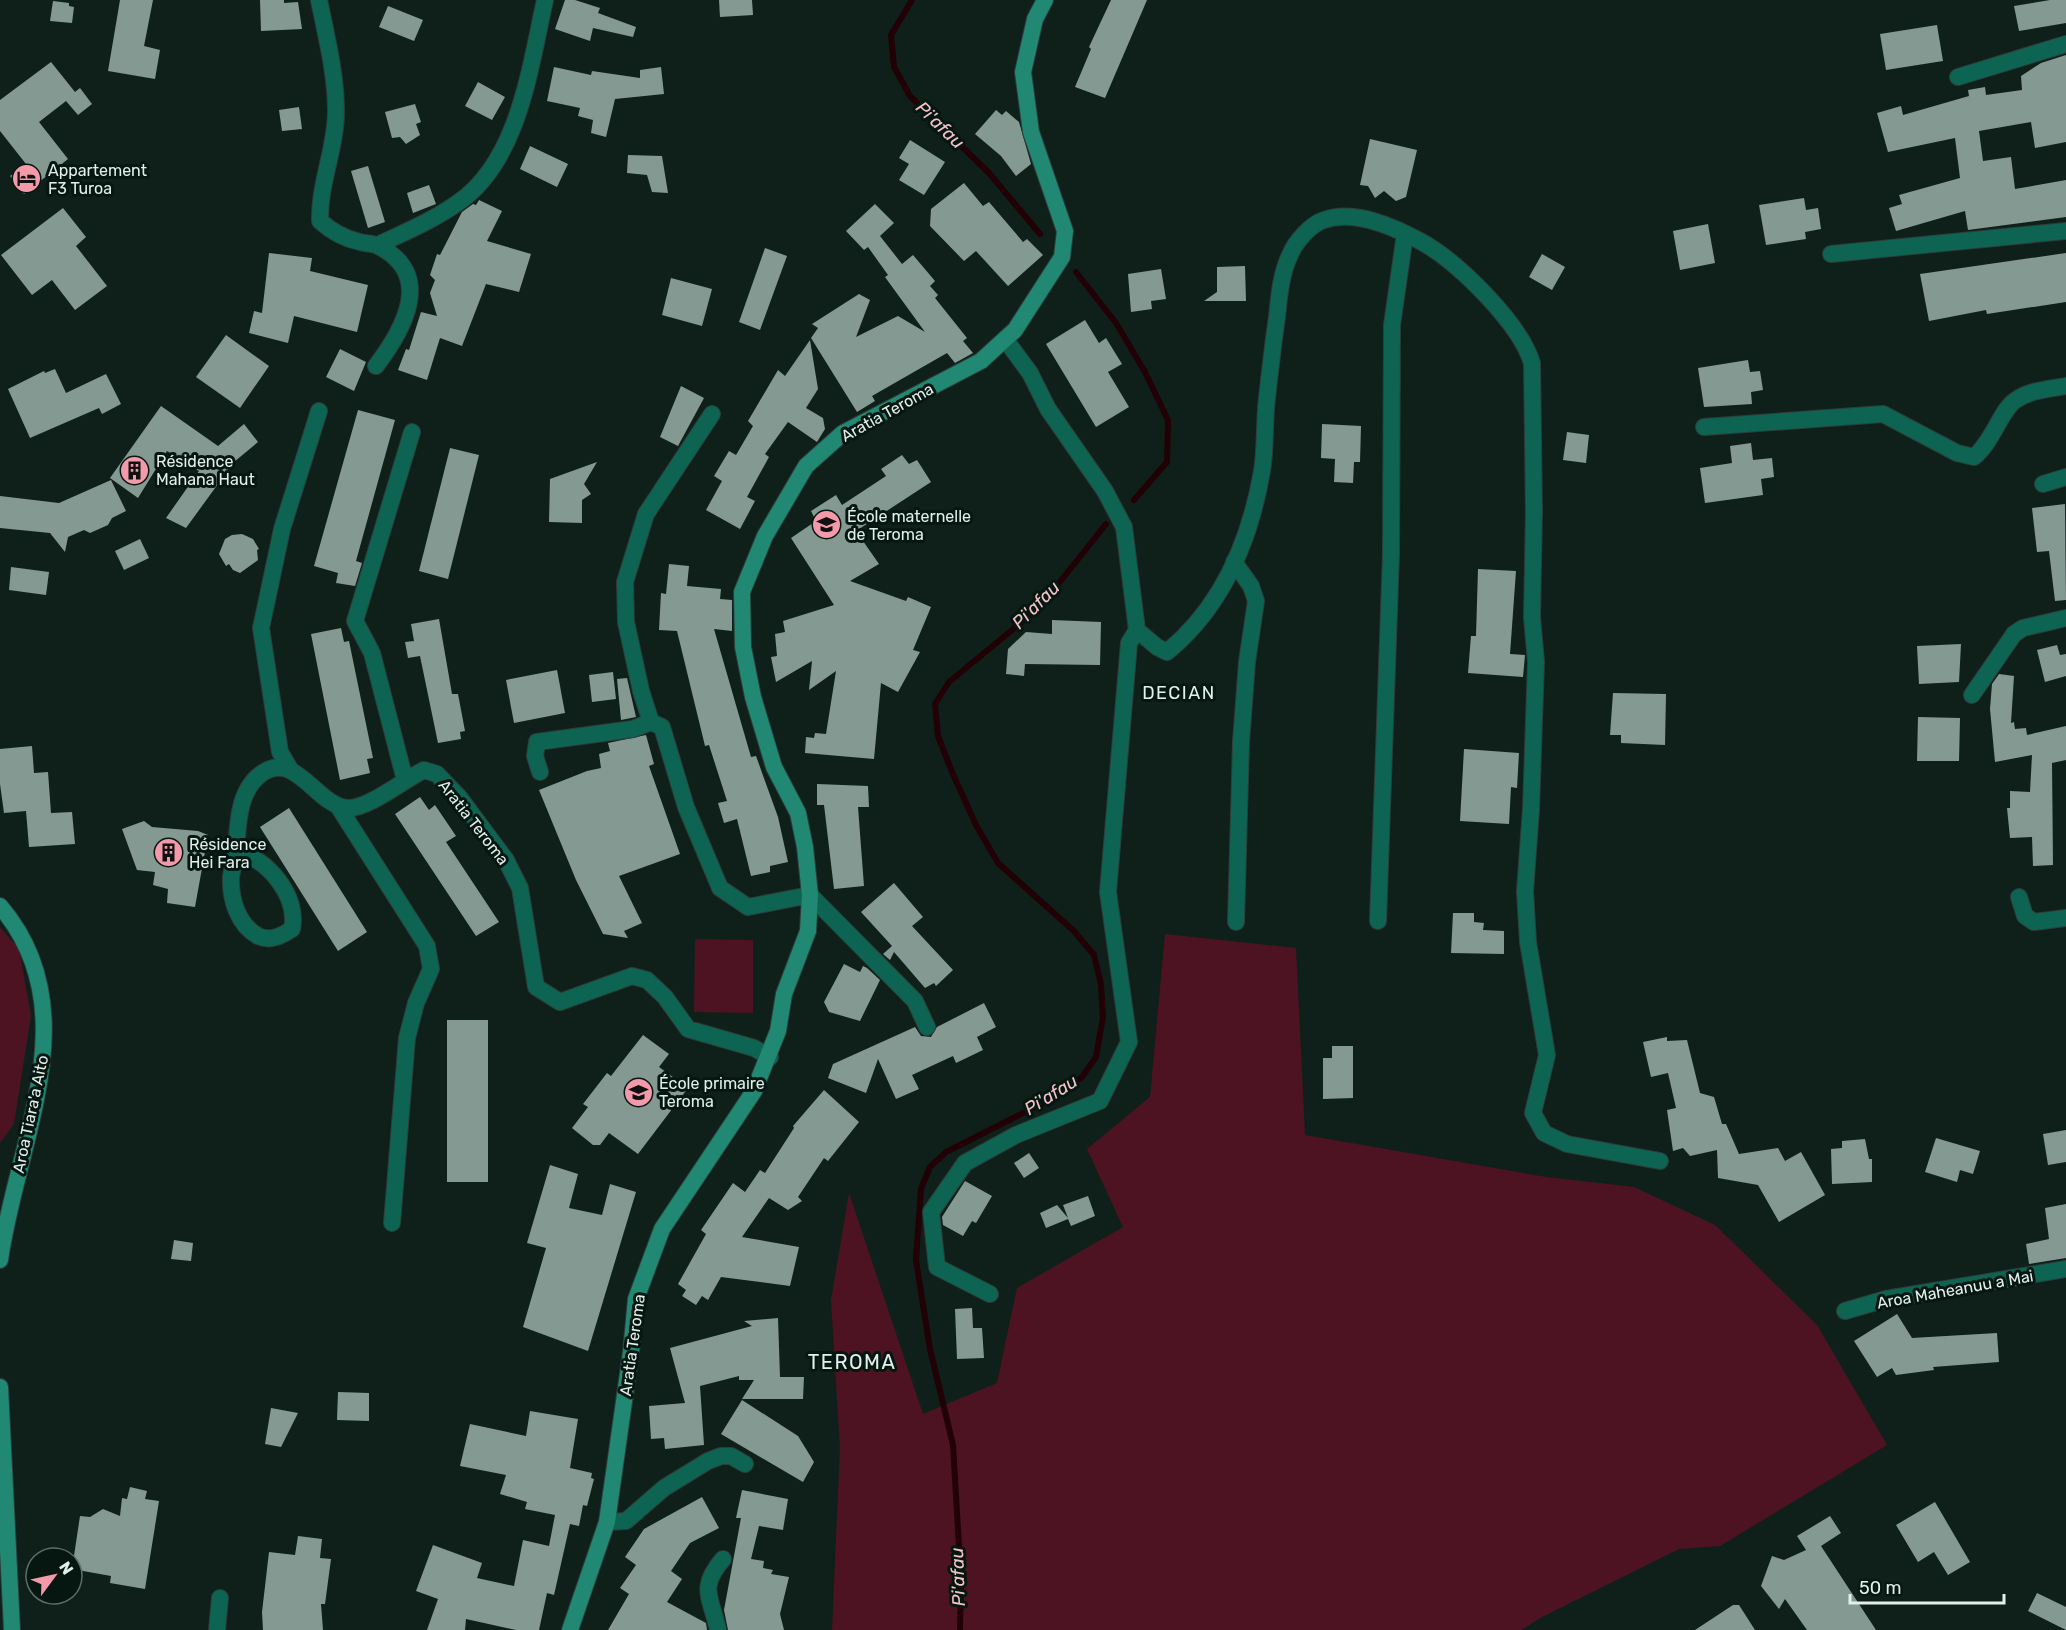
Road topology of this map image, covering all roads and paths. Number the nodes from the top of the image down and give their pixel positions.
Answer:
1 (319, 0) edge
2 (545, 0) edge
3 (1045, 0) edge
4 (2066, 44) edge
5 (1958, 77) dead end
6 (2066, 231) edge
7 (1405, 234) junction
8 (378, 245) junction
9 (1831, 254) dead end
10 (1005, 339) junction
11 (376, 366) dead end
12 (2066, 386) edge
13 (320, 411) dead end
14 (712, 414) dead end
15 (1704, 427) dead end
16 (412, 432) dead end
17 (2066, 477) edge
18 (2043, 484) dead end
19 (1234, 562) junction
20 (2066, 618) edge
21 (1137, 630) junction
22 (1972, 695) dead end
23 (651, 722) junction
24 (290, 769) junction
25 (540, 772) dead end
26 (405, 780) junction
27 (338, 806) junction
28 (236, 851) junction
29 (810, 895) junction
30 (2019, 897) dead end
31 (0, 906) edge
32 (2066, 918) edge
33 (1378, 921) dead end
34 (1236, 922) dead end
35 (927, 1027) dead end
36 (770, 1058) junction
37 (1660, 1161) dead end
38 (6, 1204) edge
39 (392, 1223) dead end
40 (0, 1260) edge
41 (2066, 1269) edge
42 (990, 1294) dead end
43 (1845, 1311) dead end
44 (0, 1387) edge
45 (745, 1464) dead end
46 (607, 1522) junction
47 (723, 1559) dead end
48 (220, 1598) dead end
49 (12, 1630) edge
50 (217, 1630) edge
51 (570, 1630) edge
52 (718, 1630) edge

1 - 8 street
2 - 8 street
3 - 10 main road, Aratia Teroma
4 - 5 street
6 - 9 street
7 - 19 street
7 - 33 street
7 - 37 street
8 - 11 street
10 - 21 street
10 - 29 main road, Aratia Teroma
12 - 15 street
13 - 24 street
14 - 23 street
16 - 26 street
17 - 18 street
19 - 21 street
19 - 34 street
20 - 22 street
21 - 42 street
23 - 25 street
23 - 29 street
24 - 27 street
24 - 28 street
26 - 27 street, Aratia Teroma
26 - 36 street, Aratia Teroma
27 - 39 street
28 - 28 street
29 - 35 street
29 - 36 main road, Aratia Teroma
30 - 32 street
31 - 38 main road, Aroa Tiara'a Aito
36 - 46 main road, Aratia Teroma
38 - 40 main road, Aroa Tiara'a Aito
41 - 43 street, Aroa Maheanuu a Mai
44 - 49 main road
45 - 46 street
46 - 51 main road, Aratia Teroma
47 - 52 street
48 - 50 street

